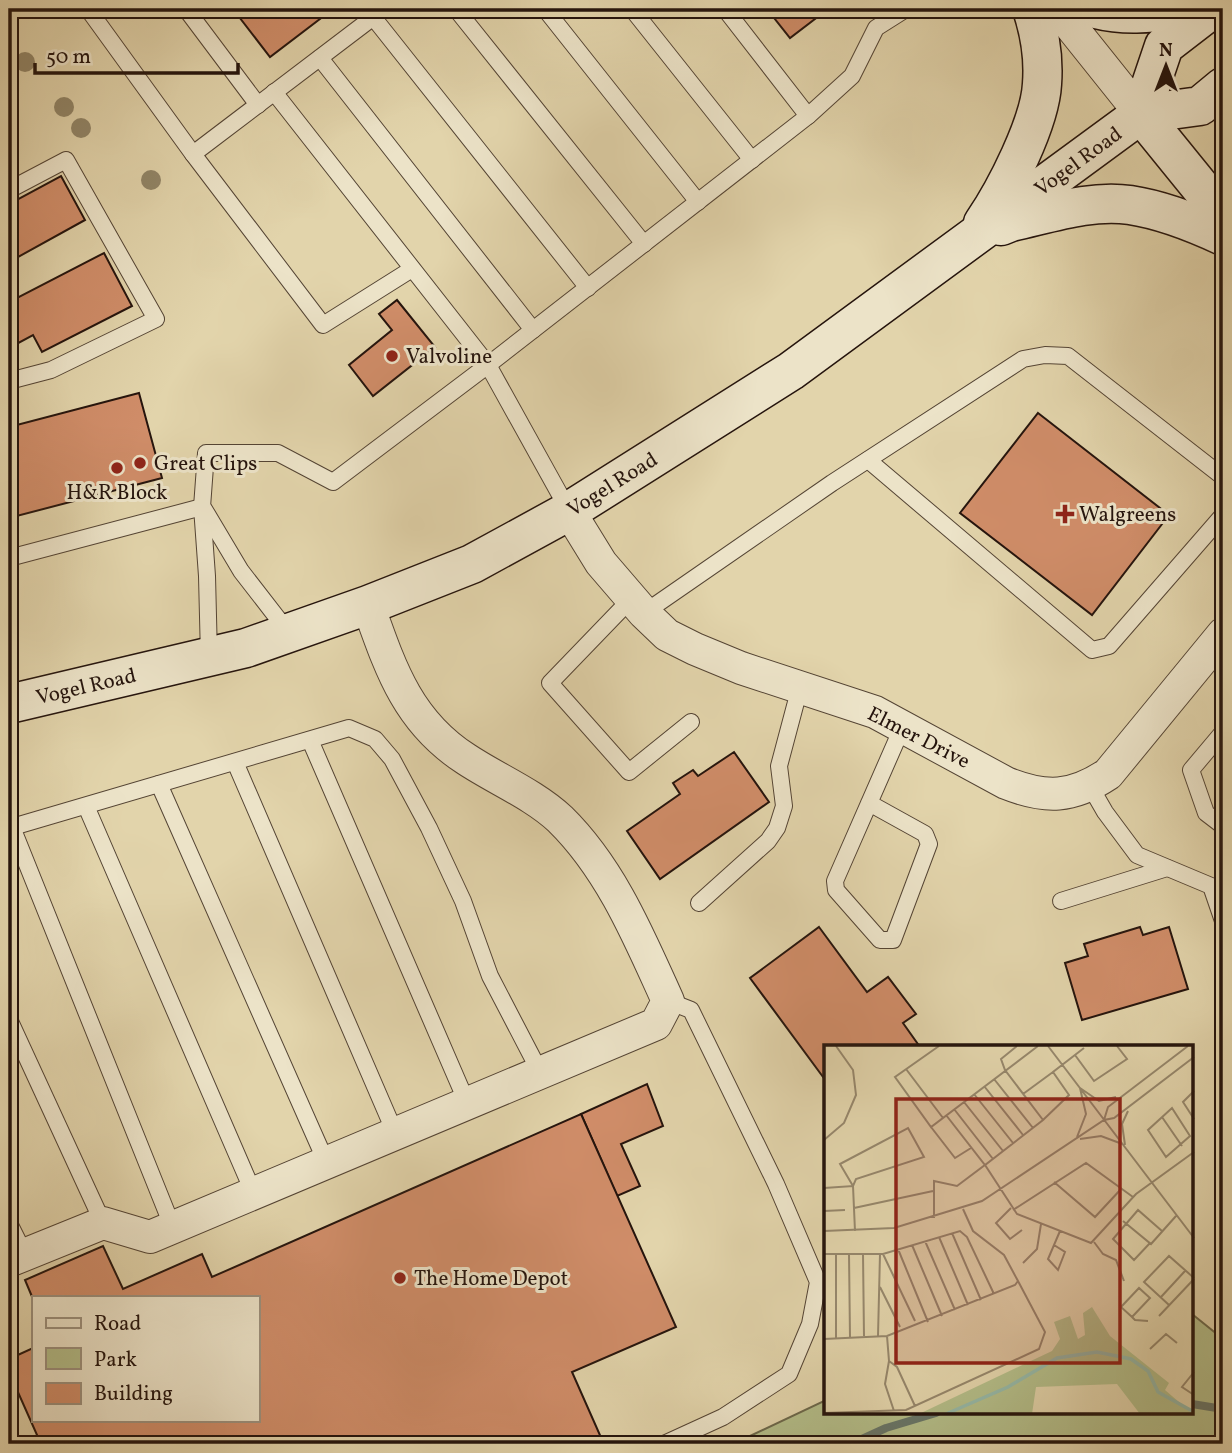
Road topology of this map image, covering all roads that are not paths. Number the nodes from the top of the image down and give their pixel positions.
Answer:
1 (88, 9) edge
2 (186, 9) edge
3 (456, 9) edge
4 (545, 9) edge
5 (632, 9) edge
6 (726, 9) edge
7 (906, 9) edge
8 (1031, 9) edge
9 (1057, 9) edge
10 (1096, 9) edge
11 (1177, 9) edge
12 (1212, 9) edge
13 (378, 13) edge
14 (320, 58) junction
15 (1223, 88) edge
16 (274, 92) junction
17 (258, 104) junction
18 (1141, 114) junction
19 (808, 116) junction
20 (193, 154) junction
21 (752, 160) junction
22 (9, 190) edge
23 (698, 202) junction
24 (1223, 215) edge
25 (1223, 236) edge
26 (973, 238) junction
27 (644, 244) junction
28 (412, 269) junction
29 (588, 288) junction
30 (533, 330) junction
31 (488, 365) junction
32 (9, 381) edge
33 (868, 460) junction
34 (1223, 477) edge
35 (202, 506) junction
36 (569, 512) junction
37 (1223, 515) edge
38 (9, 558) edge
39 (368, 605) junction
40 (637, 606) junction
41 (289, 633) junction
42 (1220, 644) edge
43 (209, 657) junction
44 (800, 687) junction
45 (9, 704) edge
46 (691, 722) dead end
47 (902, 728) junction
48 (1223, 732) edge
49 (310, 740) junction
50 (235, 762) junction
51 (159, 784) junction
52 (1090, 786) junction
53 (869, 803) junction
54 (86, 806) junction
55 (1223, 826) edge
56 (11, 828) edge
57 (1167, 868) junction
58 (1061, 901) dead end
59 (699, 903) dead end
60 (1223, 921) edge
61 (668, 1001) junction
62 (9, 1019) edge
63 (541, 1074) junction
64 (468, 1105) junction
65 (397, 1135) junction
66 (327, 1164) junction
67 (254, 1194) junction
68 (9, 1223) edge
69 (103, 1223) junction
70 (173, 1228) junction
71 (17, 1258) edge
72 (664, 1444) edge

1 - 20 lane
2 - 17 lane
3 - 27 lane
4 - 23 lane
5 - 21 lane
6 - 19 lane
7 - 19 lane
8 - 26 main road
9 - 18 street
10 - 11 main road
12 - 18 main road, Vogel Road
13 - 14 lane
13 - 29 lane
14 - 16 lane
14 - 30 lane
15 - 18 main road, Vogel Road
16 - 17 lane
16 - 28 lane
17 - 20 lane
18 - 24 main road
18 - 26 main road, Vogel Road
19 - 21 lane
20 - 28 lane
21 - 23 lane
22 - 32 lane
23 - 27 lane
25 - 26 main road
26 - 36 main road, Vogel Road
27 - 29 lane
28 - 31 lane
29 - 30 lane
30 - 31 lane
31 - 35 lane
31 - 36 lane
33 - 34 lane
33 - 37 lane
33 - 40 lane
35 - 38 lane
35 - 41 lane
35 - 43 lane
36 - 39 main road, Vogel Road
36 - 40 street, Elmer Drive
39 - 41 main road, Vogel Road
39 - 61 street
40 - 44 street, Elmer Drive
40 - 46 lane
41 - 43 main road, Vogel Road
42 - 52 street, Elmer Drive
43 - 45 main road, Vogel Road
44 - 47 street, Elmer Drive
44 - 59 lane
47 - 52 street, Elmer Drive
47 - 53 lane
48 - 55 lane
49 - 50 lane
49 - 63 lane
49 - 64 lane
50 - 51 lane
50 - 65 lane
51 - 54 lane
51 - 66 lane
52 - 57 lane
53 - 53 lane
54 - 56 lane
54 - 67 lane
56 - 70 lane
57 - 58 lane
57 - 60 lane
61 - 63 street
61 - 72 lane
62 - 69 lane
63 - 64 street
64 - 65 street
65 - 66 street
66 - 67 street
67 - 70 street
68 - 71 lane
69 - 70 street
69 - 71 street

